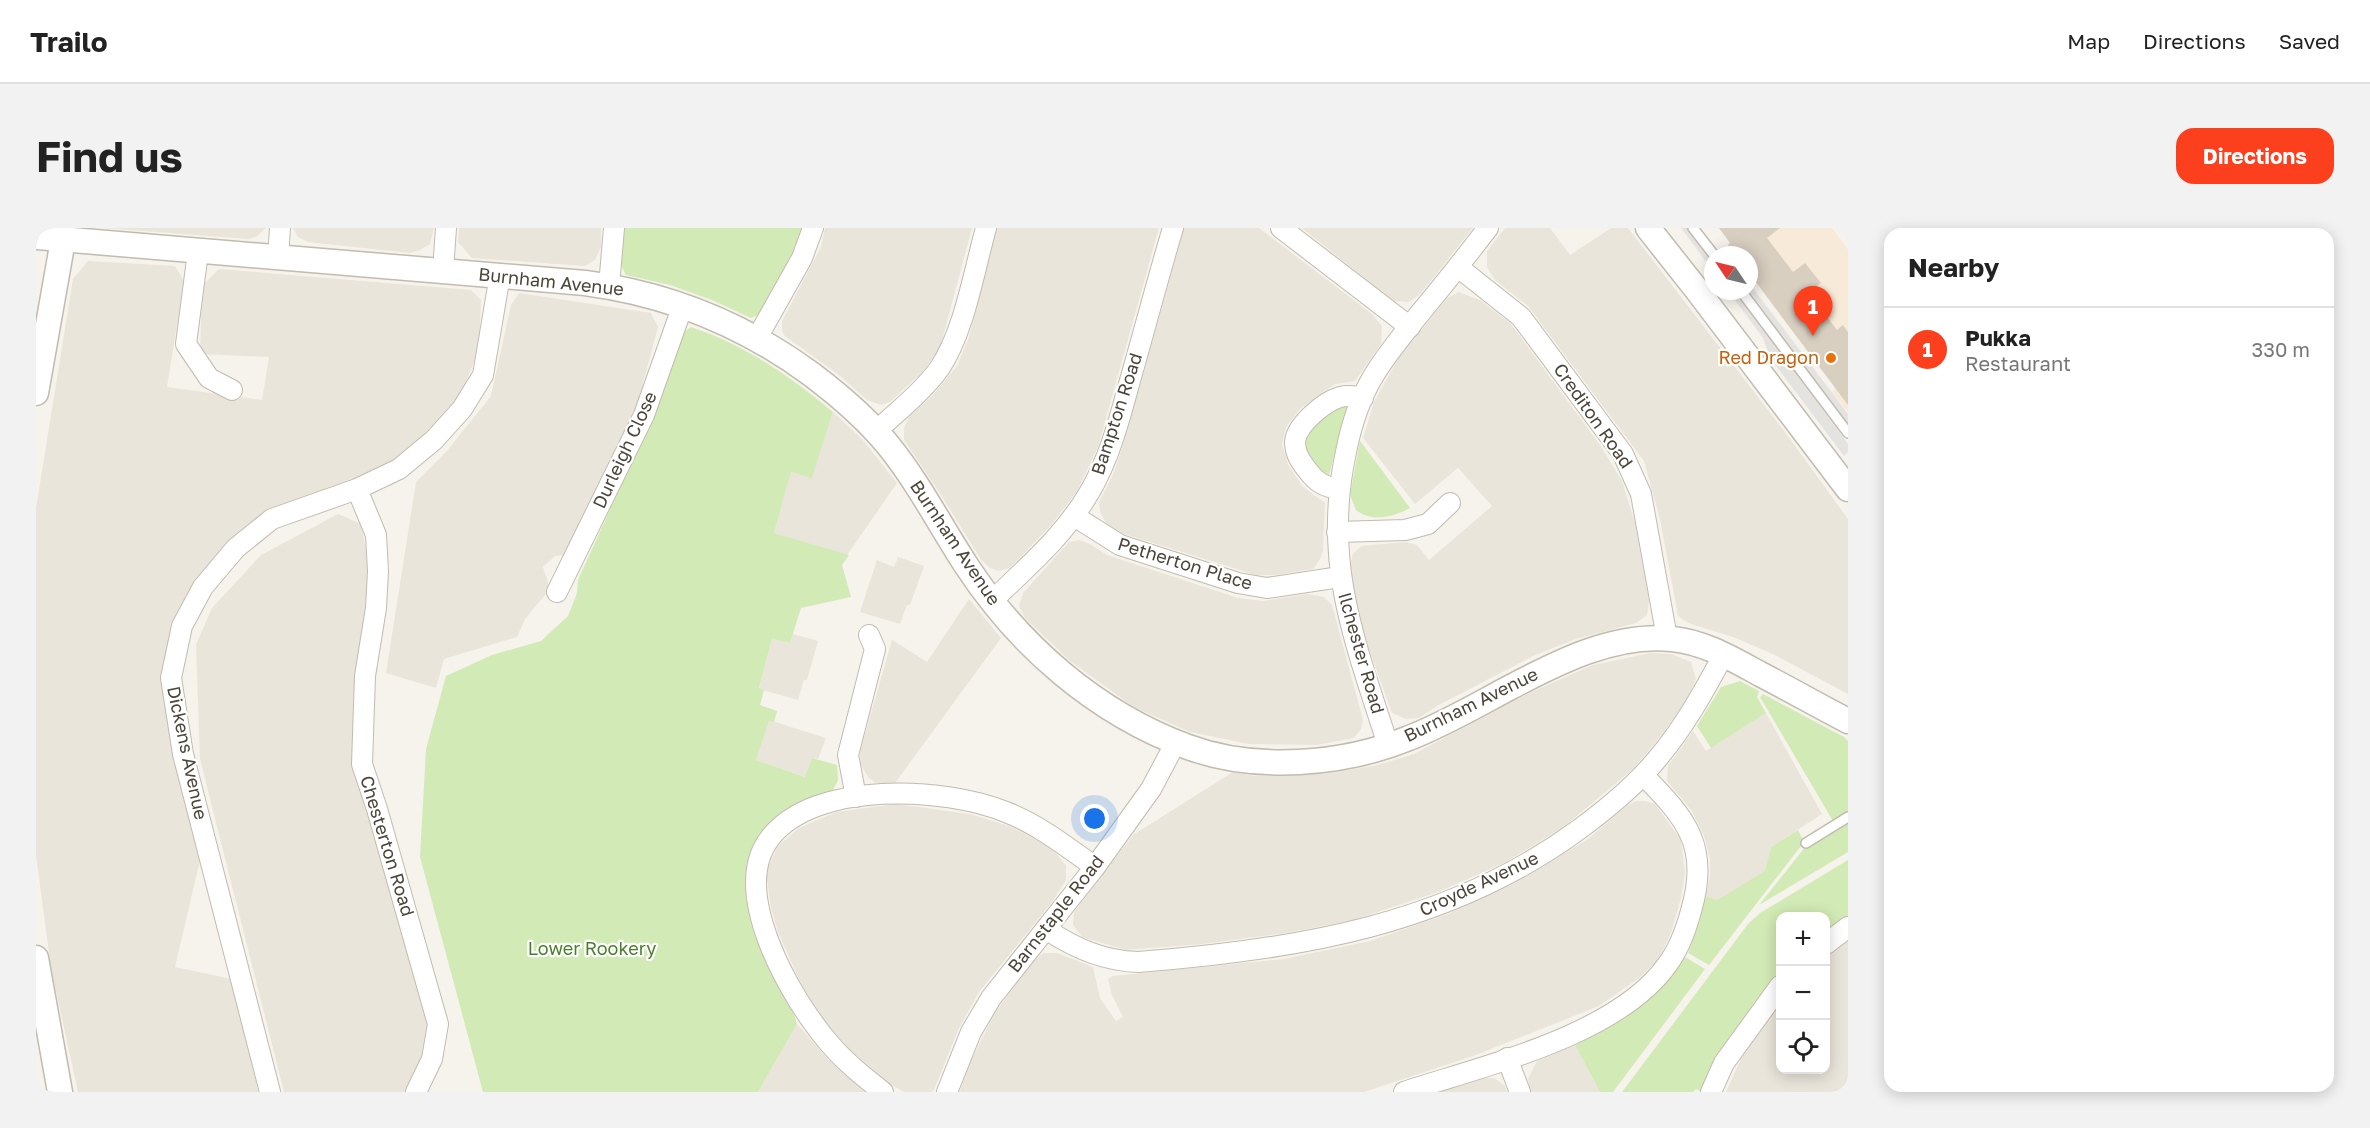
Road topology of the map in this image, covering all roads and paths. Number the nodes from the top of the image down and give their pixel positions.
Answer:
1 (280, 228) edge
2 (446, 228) edge
3 (614, 228) edge
4 (813, 228) edge
5 (986, 228) edge
6 (1173, 228) edge
7 (1281, 228) edge
8 (1488, 228) edge
9 (1648, 228) edge
10 (1693, 228) edge
11 (36, 237) edge
12 (63, 240) junction
13 (1707, 246) edge
14 (198, 252) junction
15 (278, 258) junction
16 (1458, 267) junction
17 (444, 271) junction
18 (500, 275) junction
19 (609, 286) junction
20 (1748, 300) edge
21 (683, 305) junction
22 (1410, 327) junction
23 (757, 338) junction
24 (232, 390) dead end
25 (36, 393) edge
26 (1363, 398) junction
27 (876, 432) junction
28 (1848, 433) edge
29 (357, 489) junction
30 (1339, 489) junction
31 (1848, 489) edge
32 (1450, 503) dead end
33 (1074, 516) junction
34 (1337, 532) junction
35 (1340, 578) junction
36 (558, 592) dead end
37 (992, 601) junction
38 (869, 635) dead end
39 (1667, 638) junction
40 (1724, 654) junction
41 (1848, 721) edge
42 (1176, 742) junction
43 (1388, 745) junction
44 (1642, 775) junction
45 (856, 798) junction
46 (1848, 817) edge
47 (1806, 843) dead end
48 (1095, 867) junction
49 (1848, 927) edge
50 (1046, 928) junction
51 (1830, 941) edge
52 (36, 958) edge
53 (1776, 992) edge
54 (1507, 1058) junction
55 (423, 1089) edge
56 (60, 1092) edge
57 (270, 1092) edge
58 (883, 1092) edge
59 (947, 1092) edge
60 (1404, 1092) edge
61 (1520, 1092) edge
62 (1711, 1092) edge

1 - 15 street
2 - 17 street
3 - 19 street
4 - 23 street
5 - 27 street
6 - 33 street, Bampton Road
7 - 22 street
8 - 16 street, Ilchester Road
9 - 31 street
10 - 13 lane
11 - 12 street, Burnham Avenue
12 - 14 street, Burnham Avenue
12 - 25 street
14 - 15 street, Burnham Avenue
14 - 24 street
15 - 17 street, Burnham Avenue
16 - 22 street, Ilchester Road
16 - 39 street, Crediton Road
17 - 18 street, Burnham Avenue
18 - 19 street, Burnham Avenue
18 - 29 street, Dickens Avenue
19 - 21 street, Burnham Avenue
20 - 28 lane
21 - 23 street, Burnham Avenue
21 - 36 street, Durleigh Close
22 - 26 street, Ilchester Road
23 - 27 street, Burnham Avenue
26 - 30 street, Ilchester Road
26 - 30 street
27 - 37 street, Burnham Avenue
29 - 55 street, Chesterton Road
29 - 57 street, Dickens Avenue
30 - 34 street, Ilchester Road
32 - 34 street
33 - 35 street, Petherton Place
33 - 37 street, Bampton Road
34 - 35 street, Ilchester Road
35 - 43 street, Ilchester Road
37 - 42 street, Burnham Avenue
38 - 45 street
39 - 40 street, Burnham Avenue
39 - 43 street, Burnham Avenue
40 - 41 street, Burnham Avenue
40 - 44 street, Croyde Avenue
42 - 43 street, Burnham Avenue
42 - 48 street, Barnstaple Road
44 - 50 street, Croyde Avenue
44 - 54 street
45 - 48 street
45 - 58 street
46 - 47 lane
48 - 50 street, Barnstaple Road
49 - 51 street
50 - 59 street, Barnstaple Road
52 - 56 street
53 - 62 street
54 - 60 street
54 - 61 street

